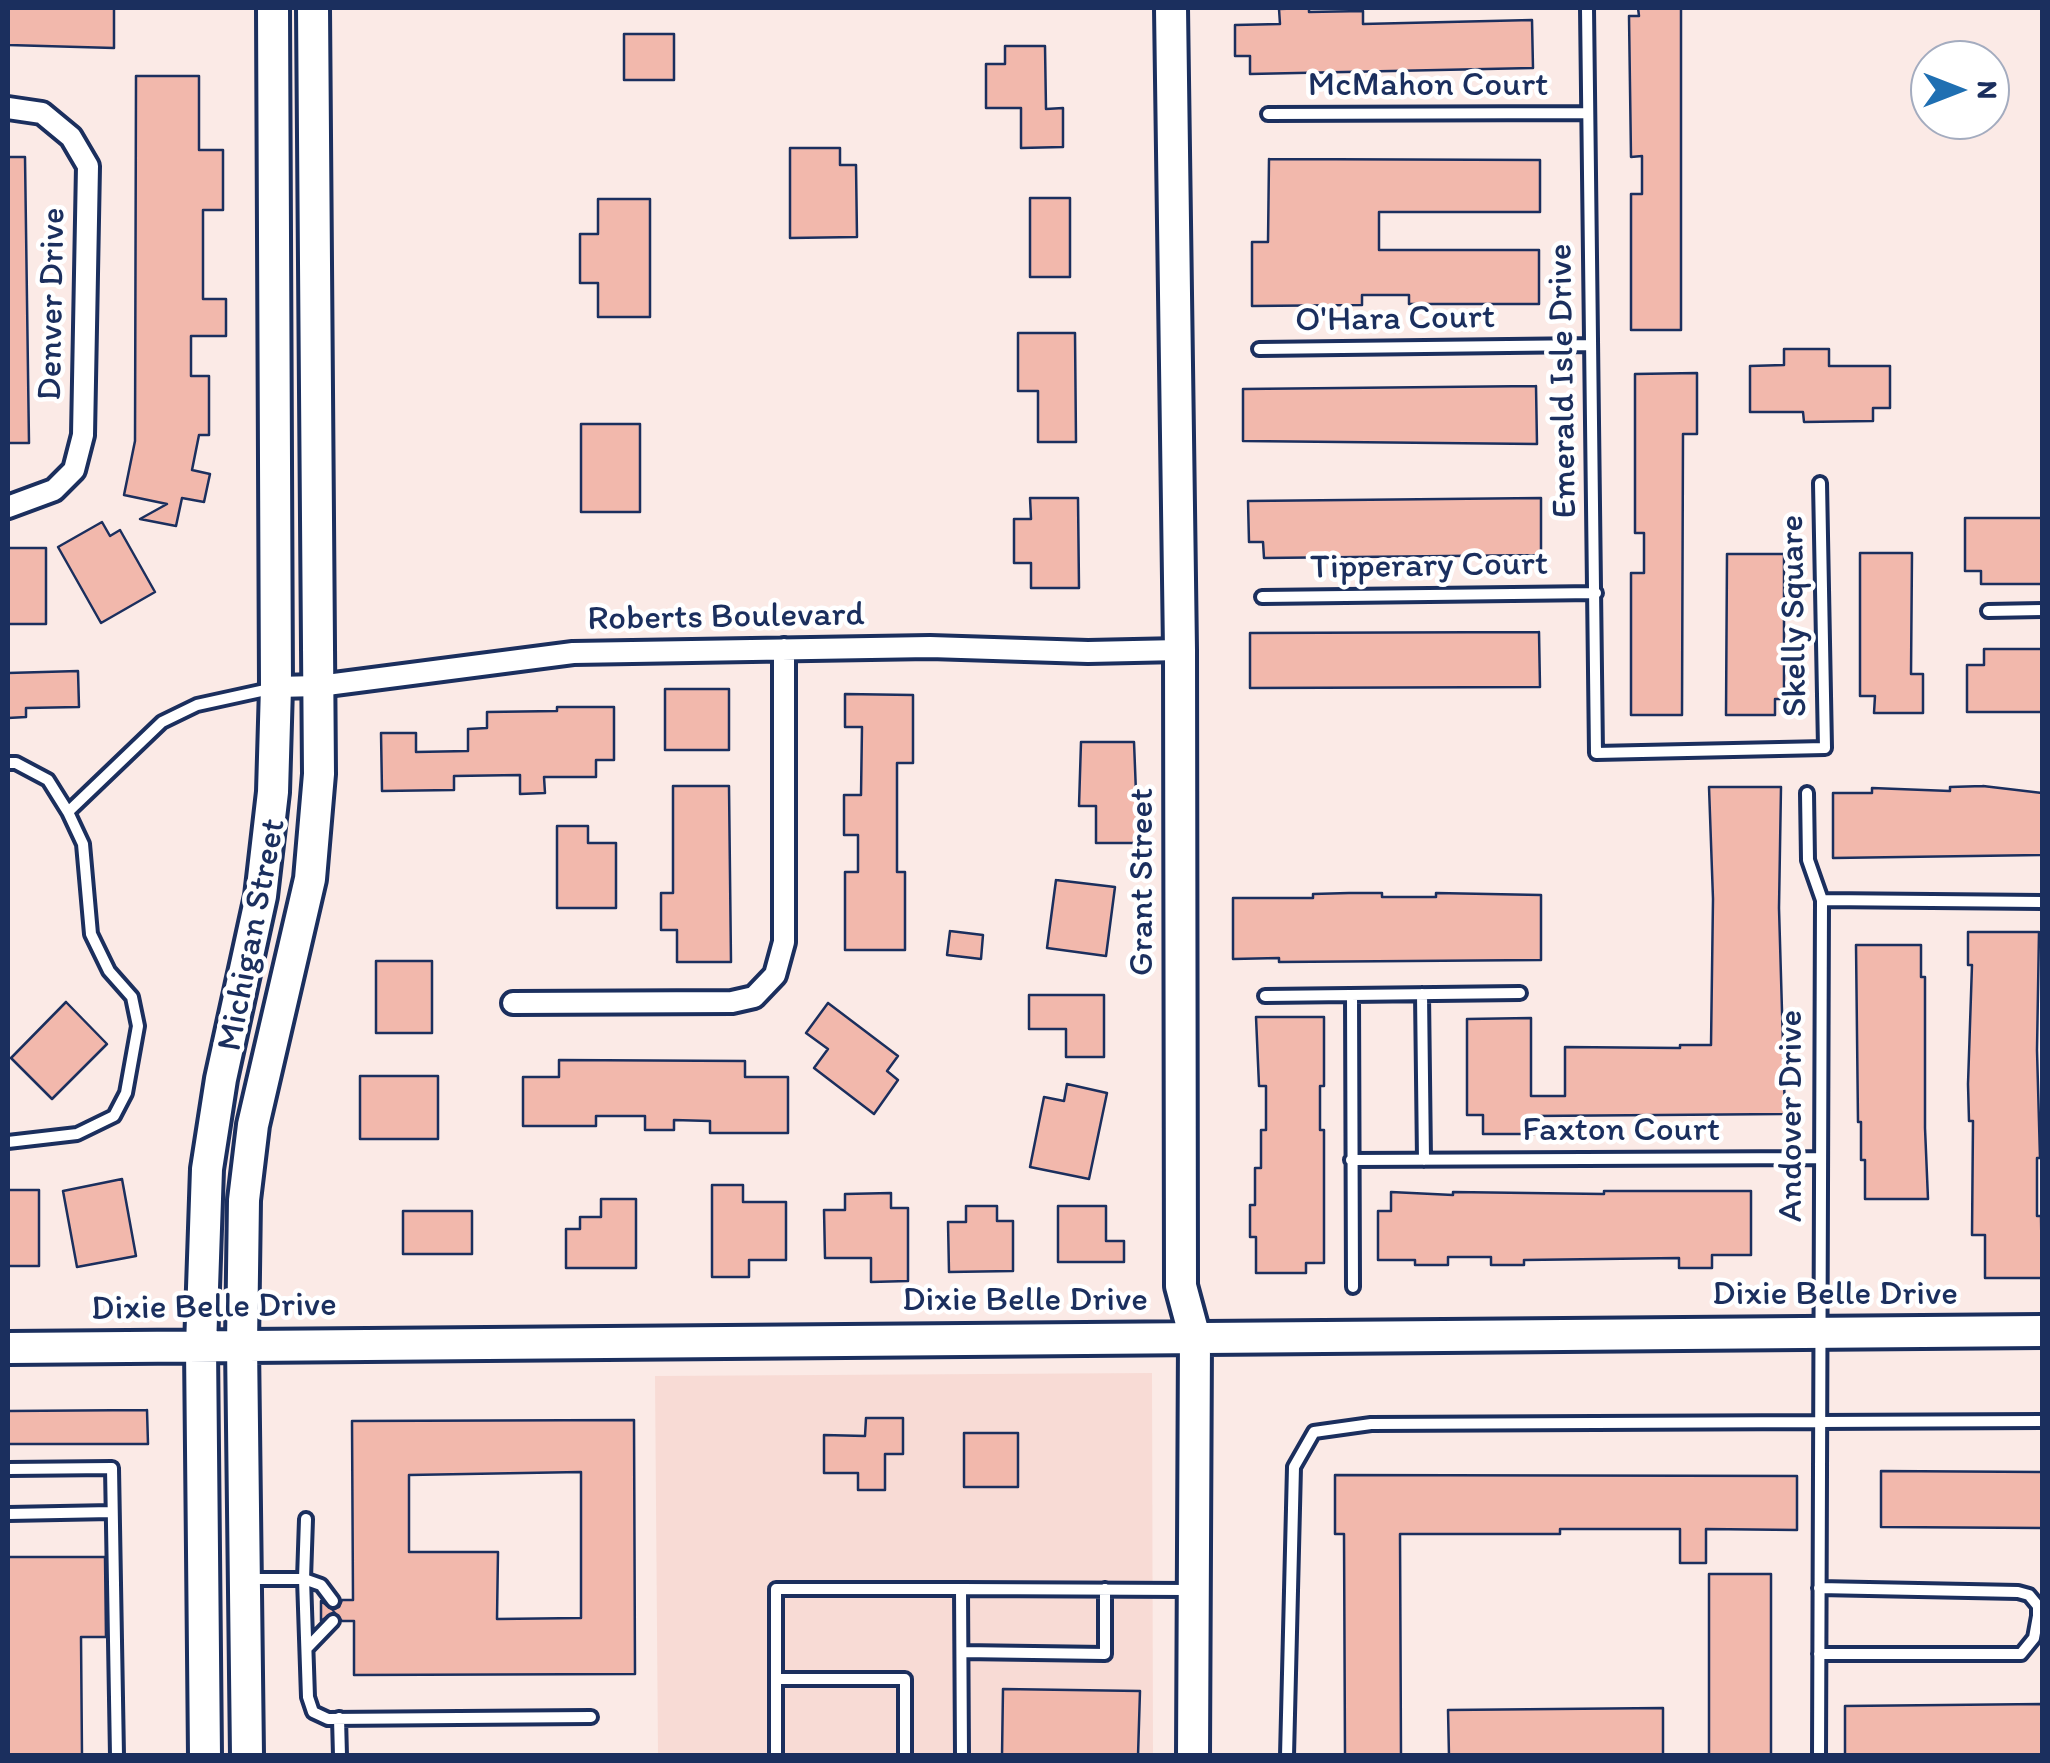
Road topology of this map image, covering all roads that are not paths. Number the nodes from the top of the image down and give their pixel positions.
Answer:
1 (272, 8) edge
2 (313, 8) edge
3 (1170, 8) edge
4 (1587, 8) edge
5 (8, 108) edge
6 (1588, 113) junction
7 (1268, 114) dead end
8 (1591, 345) junction
9 (1259, 349) dead end
10 (1820, 483) dead end
11 (8, 507) edge
12 (1596, 593) junction
13 (1262, 597) dead end
14 (2042, 610) edge
15 (1988, 611) dead end
16 (784, 649) junction
17 (1180, 650) junction
18 (319, 686) junction
19 (276, 688) junction
20 (1596, 753) joint
21 (8, 763) edge
22 (1807, 794) dead end
23 (68, 812) junction
24 (1822, 900) junction
25 (2042, 902) edge
26 (1422, 994) junction
27 (1520, 994) dead end
28 (1265, 996) dead end
29 (1352, 996) junction
30 (513, 1003) dead end
31 (8, 1142) edge
32 (1818, 1158) junction
33 (1351, 1160) junction
34 (1424, 1160) junction
35 (1353, 1287) dead end
36 (1820, 1332) junction
37 (2042, 1332) edge
38 (1195, 1338) junction
39 (242, 1344) junction
40 (201, 1347) junction
41 (8, 1348) edge
42 (2042, 1421) edge
43 (1820, 1422) junction
44 (8, 1469) edge
45 (112, 1512) junction
46 (8, 1514) edge
47 (306, 1519) dead end
48 (245, 1579) junction
49 (304, 1579) junction
50 (1819, 1588) junction
51 (961, 1589) junction
52 (1105, 1590) junction
53 (1195, 1590) junction
54 (333, 1600) dead end
55 (332, 1621) dead end
56 (306, 1648) junction
57 (962, 1652) junction
58 (1819, 1654) junction
59 (776, 1679) junction
60 (591, 1717) dead end
61 (340, 1718) junction
62 (117, 1756) edge
63 (205, 1756) edge
64 (247, 1756) edge
65 (340, 1756) edge
66 (776, 1756) edge
67 (904, 1756) edge
68 (962, 1756) edge
69 (1193, 1756) edge
70 (1287, 1756) edge
71 (1818, 1756) edge

1 - 19 street, Michigan Street
2 - 18 street, Michigan Street
3 - 17 street, Grant Street
4 - 6 lane, Emerald Isle Drive
5 - 11 street, Denver Drive
6 - 7 lane, McMahon Court
6 - 8 lane, Emerald Isle Drive
8 - 9 lane, O'Hara Court
8 - 12 lane, Emerald Isle Drive
10 - 20 lane, Skelly Square
12 - 13 lane, Tipperary Court
12 - 20 lane, Emerald Isle Drive
14 - 15 lane
16 - 17 street, Roberts Boulevard
16 - 18 street, Roberts Boulevard
16 - 30 street
17 - 38 street, Grant Street
18 - 19 street, Roberts Boulevard
18 - 39 street, Michigan Street
19 - 23 lane
19 - 40 street, Michigan Street
21 - 23 lane
22 - 24 lane, Andover Drive
23 - 31 lane
24 - 25 lane
24 - 32 lane, Andover Drive
26 - 27 lane
26 - 29 lane
26 - 34 lane
28 - 29 lane
29 - 33 lane
32 - 34 lane, Faxton Court
32 - 36 lane, Andover Drive
33 - 34 lane, Faxton Court
33 - 35 lane
36 - 37 street, Dixie Belle Drive
36 - 38 street, Dixie Belle Drive
36 - 43 lane, Andover Drive
38 - 39 street, Dixie Belle Drive
38 - 53 street, Grant Street
39 - 40 street, Dixie Belle Drive
39 - 48 street, Michigan Street
40 - 41 street, Dixie Belle Drive
40 - 63 street, Michigan Street
42 - 43 lane
43 - 50 lane, Andover Drive
43 - 70 lane
44 - 45 lane
45 - 46 lane
45 - 62 lane
47 - 49 lane
48 - 49 lane
48 - 64 street, Michigan Street
49 - 54 lane
49 - 56 lane
50 - 58 lane, Andover Drive
50 - 58 lane
51 - 52 lane
51 - 57 lane
51 - 59 lane
52 - 53 lane
52 - 57 lane
53 - 69 street, Grant Street
55 - 56 lane
56 - 61 lane
57 - 68 lane
58 - 71 lane, Andover Drive
59 - 66 lane
59 - 67 lane
60 - 61 lane
61 - 65 lane

